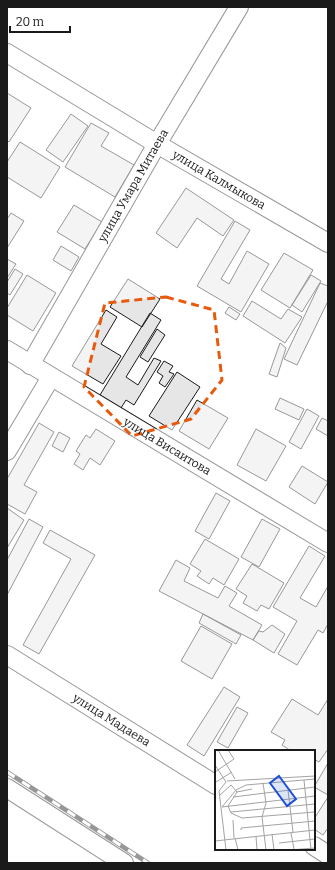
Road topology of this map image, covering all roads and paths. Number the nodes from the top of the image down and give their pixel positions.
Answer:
1 (239, 7) edge
2 (7, 53) edge
3 (157, 144) junction
4 (328, 244) edge
5 (7, 350) edge
6 (30, 365) junction
7 (51, 377) junction
8 (7, 451) edge
9 (328, 543) edge
10 (7, 654) edge
11 (215, 784) edge
12 (7, 788) edge
13 (315, 847) edge
14 (328, 855) edge
15 (124, 863) edge

1 - 3 street, улица Умара Митаева
2 - 3 street, улица Калмыкова
3 - 4 street, улица Калмыкова
3 - 6 street, улица Умара Митаева
5 - 6 street, улица Висаитова
6 - 7 street, улица Висаитова
7 - 8 street
7 - 9 street, улица Висаитова
10 - 11 street, улица Мадаева
12 - 15 street
13 - 14 street

